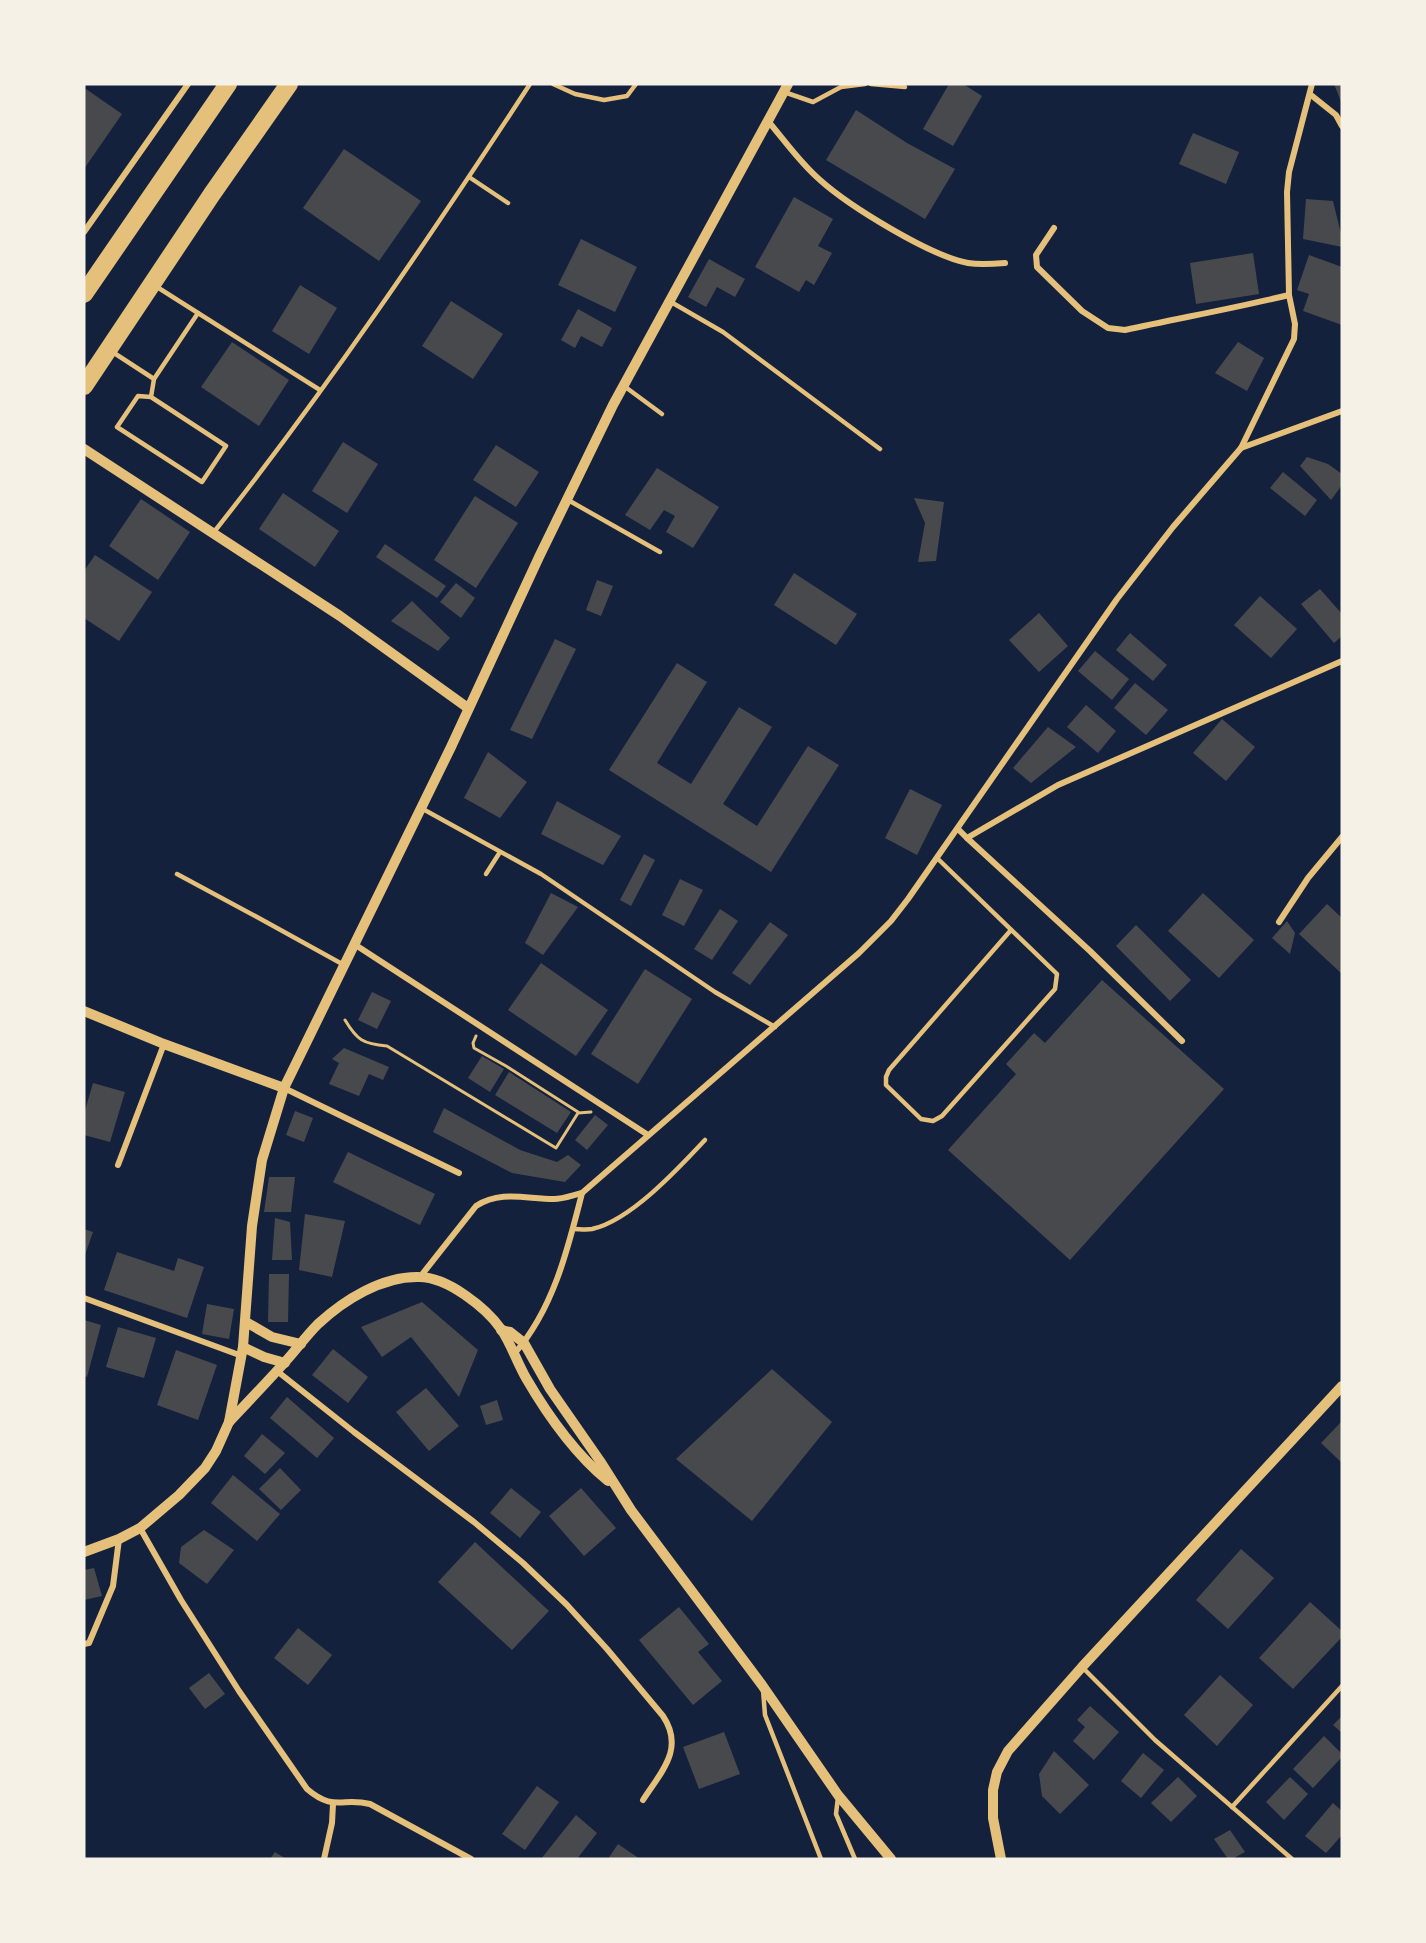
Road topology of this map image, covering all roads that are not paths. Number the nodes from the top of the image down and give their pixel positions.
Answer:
1 (188, 84) edge
2 (228, 84) edge
3 (289, 84) edge
4 (530, 84) edge
5 (553, 84) edge
6 (636, 84) edge
7 (865, 84) edge
8 (871, 84) edge
9 (1312, 84) edge
10 (782, 87) edge
11 (905, 87) dead end
12 (1311, 95) junction
13 (768, 121) junction
14 (1342, 126) edge
15 (469, 177) junction
16 (508, 203) dead end
17 (1054, 228) dead end
18 (84, 232) edge
19 (1005, 262) dead end
20 (152, 284) junction
21 (84, 294) edge
22 (1289, 295) junction
23 (670, 301) junction
24 (198, 313) junction
25 (109, 349) junction
26 (154, 379) junction
27 (84, 386) edge
28 (624, 386) junction
29 (320, 390) junction
30 (151, 397) junction
31 (1342, 411) edge
32 (662, 414) dead end
33 (1241, 448) junction
34 (84, 449) edge
35 (880, 449) dead end
36 (567, 500) junction
37 (213, 533) junction
38 (660, 552) dead end
39 (1342, 662) edge
40 (468, 708) junction
41 (421, 808) junction
42 (958, 829) junction
43 (1342, 837) edge
44 (967, 838) junction
45 (500, 852) junction
46 (937, 858) junction
47 (177, 874) dead end
48 (486, 874) dead end
49 (1279, 922) dead end
50 (1011, 930) junction
51 (354, 944) junction
52 (344, 965) junction
53 (84, 1011) edge
54 (775, 1027) junction
55 (1182, 1041) dead end
56 (164, 1044) junction
57 (284, 1088) junction
58 (648, 1135) junction
59 (705, 1140) dead end
60 (118, 1165) dead end
61 (459, 1173) dead end
62 (582, 1194) junction
63 (573, 1229) junction
64 (420, 1276) junction
65 (84, 1298) edge
66 (246, 1322) junction
67 (501, 1330) junction
68 (524, 1343) junction
69 (301, 1344) junction
70 (243, 1352) junction
71 (514, 1354) junction
72 (281, 1367) junction
73 (1342, 1386) edge
74 (229, 1422) junction
75 (617, 1489) junction
76 (140, 1528) junction
77 (119, 1539) junction
78 (84, 1552) edge
79 (84, 1644) edge
80 (1082, 1667) junction
81 (762, 1685) junction
82 (1342, 1686) edge
83 (838, 1795) junction
84 (644, 1800) dead end
85 (333, 1803) junction
86 (1232, 1807) junction
87 (324, 1859) edge
88 (471, 1859) edge
89 (821, 1859) edge
90 (855, 1859) edge
91 (891, 1859) edge
92 (1001, 1859) edge
93 (1292, 1859) edge

1 - 18 street
2 - 21 highway
3 - 20 highway
4 - 15 lane
5 - 6 lane
7 - 10 lane
8 - 11 lane
9 - 12 street
10 - 13 street
12 - 14 street
12 - 22 street
13 - 19 street
13 - 23 street
15 - 16 lane
15 - 29 lane
17 - 22 street
20 - 24 lane
20 - 25 highway
22 - 33 street
23 - 28 street
23 - 35 lane
24 - 26 lane
24 - 29 lane
25 - 26 lane
25 - 27 highway
26 - 30 lane
28 - 32 lane
28 - 36 street
29 - 37 lane
30 - 30 lane
31 - 33 street
33 - 42 street
34 - 37 street
36 - 38 lane
36 - 40 street
37 - 40 street
39 - 44 street
40 - 41 street
41 - 45 lane
41 - 51 street
42 - 44 street
42 - 46 street
43 - 49 street
44 - 55 street
45 - 48 lane
45 - 54 lane
46 - 50 lane
46 - 54 street
47 - 52 lane
50 - 50 lane
51 - 52 street
51 - 58 street
52 - 57 street
53 - 56 street
54 - 58 street
56 - 57 street
56 - 60 street
57 - 61 street
57 - 66 street
58 - 62 street
59 - 63 lane
62 - 63 street
62 - 64 street
63 - 68 street
64 - 67 street
64 - 69 street
65 - 70 street
66 - 69 street
66 - 70 street
67 - 68 street
67 - 71 street
68 - 71 street
68 - 75 street
69 - 72 street
70 - 72 street
70 - 74 street
71 - 75 street
72 - 74 street
72 - 84 street
73 - 80 street
74 - 76 street
75 - 81 street
76 - 77 street
76 - 85 street
77 - 78 street
77 - 79 street
80 - 86 lane
80 - 92 street
81 - 83 street
81 - 89 lane
82 - 86 lane
83 - 90 lane
83 - 91 street
85 - 87 street
85 - 88 street
86 - 93 lane

